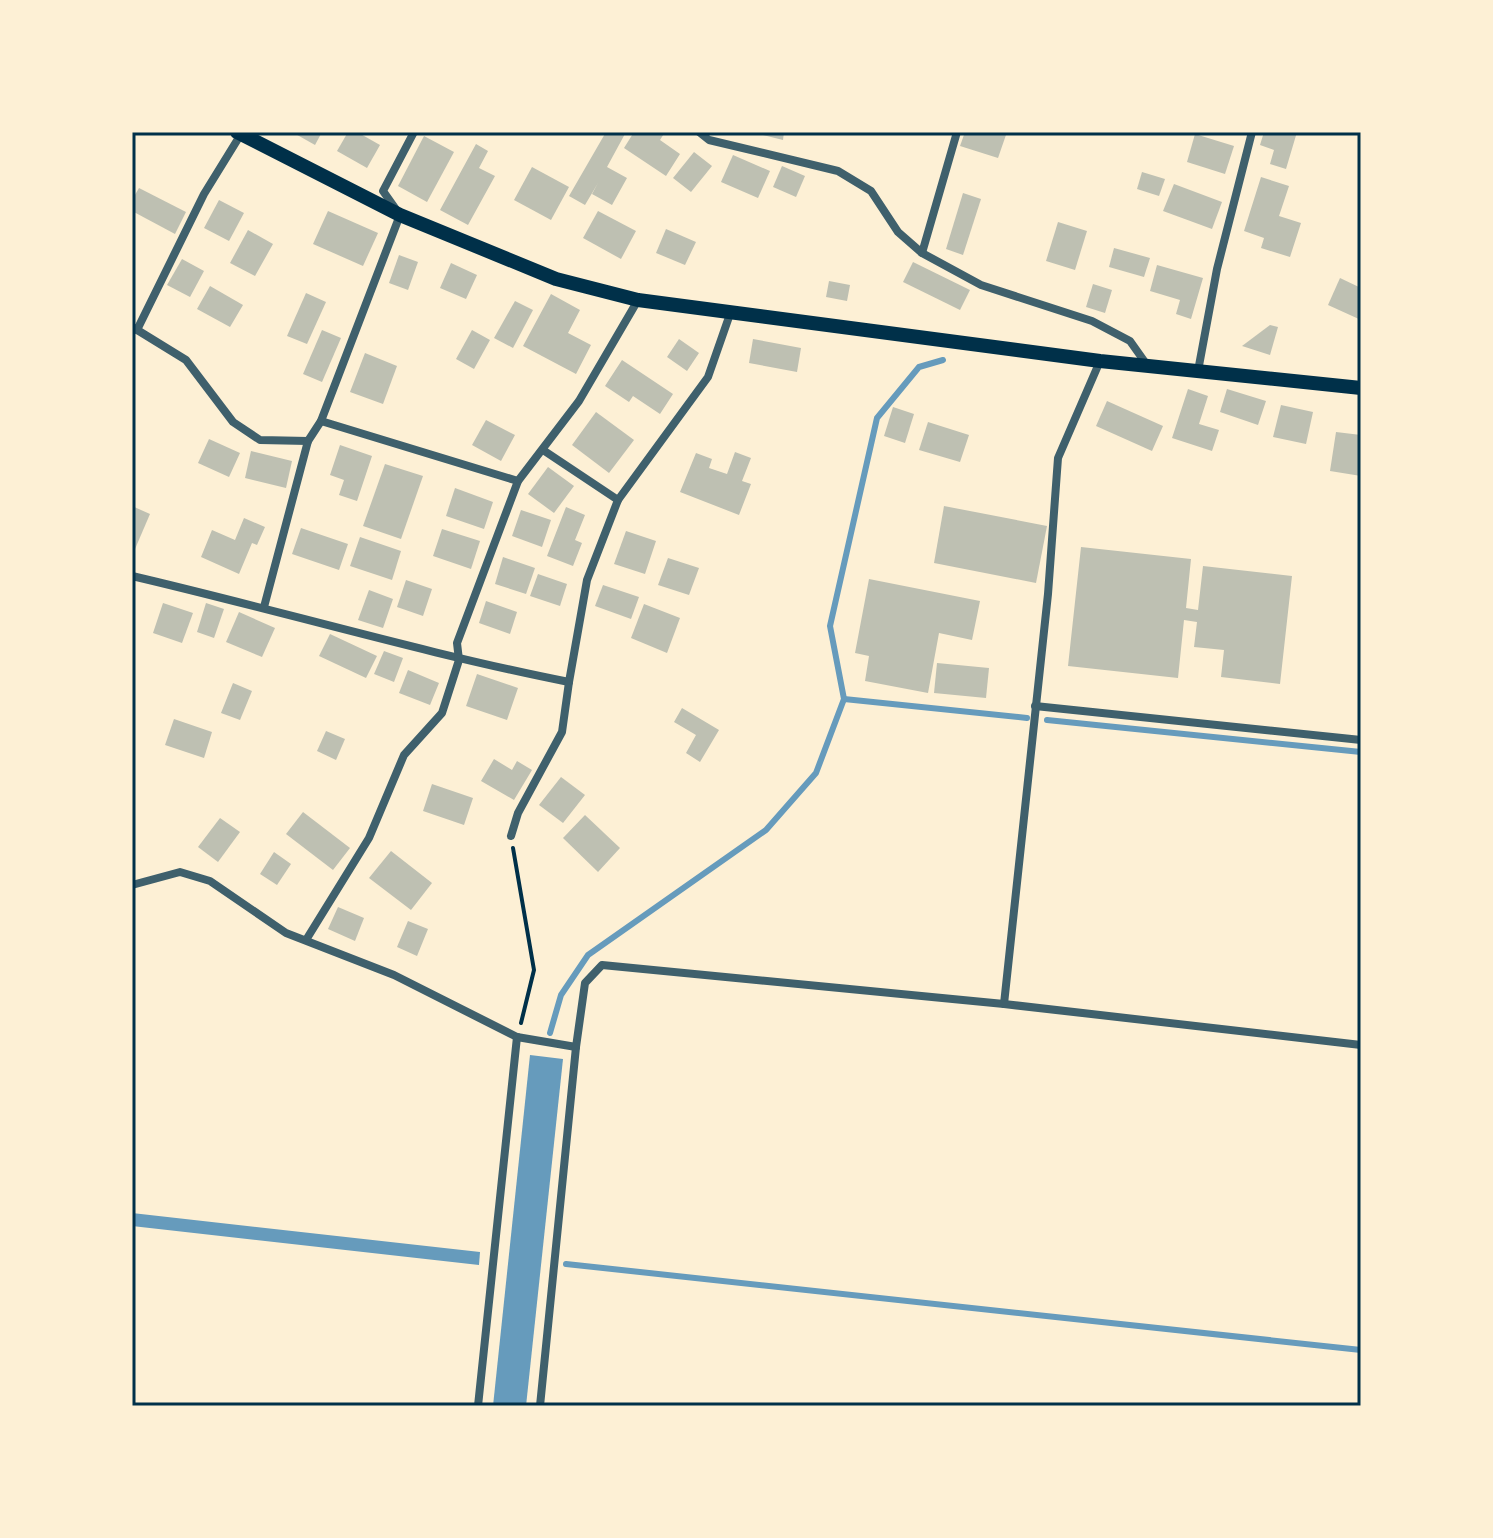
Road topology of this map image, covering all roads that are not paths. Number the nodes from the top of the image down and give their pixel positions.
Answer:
1 (414, 132) edge
2 (699, 132) edge
3 (957, 132) edge
4 (1252, 132) edge
5 (239, 133) edge
6 (400, 215) junction
7 (922, 253) junction
8 (638, 300) junction
9 (730, 314) junction
10 (134, 328) edge
11 (1100, 361) junction
12 (1147, 366) junction
13 (1198, 371) junction
14 (1361, 388) edge
15 (321, 421) junction
16 (308, 441) junction
17 (543, 450) junction
18 (518, 481) junction
19 (618, 500) junction
20 (132, 576) edge
21 (264, 607) junction
22 (459, 660) junction
23 (569, 682) junction
24 (1035, 706) junction
25 (1361, 740) edge
26 (511, 836) road end
27 (132, 885) edge
28 (306, 940) junction
29 (1004, 1004) junction
30 (517, 1037) junction
31 (1361, 1045) edge
32 (576, 1047) junction
33 (478, 1406) edge
34 (540, 1406) edge

1 - 6 street
2 - 7 street
3 - 7 street
4 - 13 street
5 - 6 main road
5 - 10 street
6 - 8 main road
6 - 15 street
7 - 12 street
8 - 9 main road
8 - 17 street
9 - 11 main road
9 - 19 street
10 - 16 street
11 - 12 main road
11 - 24 street
12 - 13 main road
13 - 14 main road
15 - 16 street
15 - 18 street
16 - 21 street
17 - 18 street
17 - 19 street
18 - 22 street
19 - 23 street
20 - 21 street
21 - 22 street
22 - 23 street
22 - 28 street
23 - 26 street
24 - 25 street
24 - 29 street
27 - 28 street
28 - 30 street
29 - 31 street
29 - 32 street
30 - 32 street
30 - 33 street
32 - 34 street

